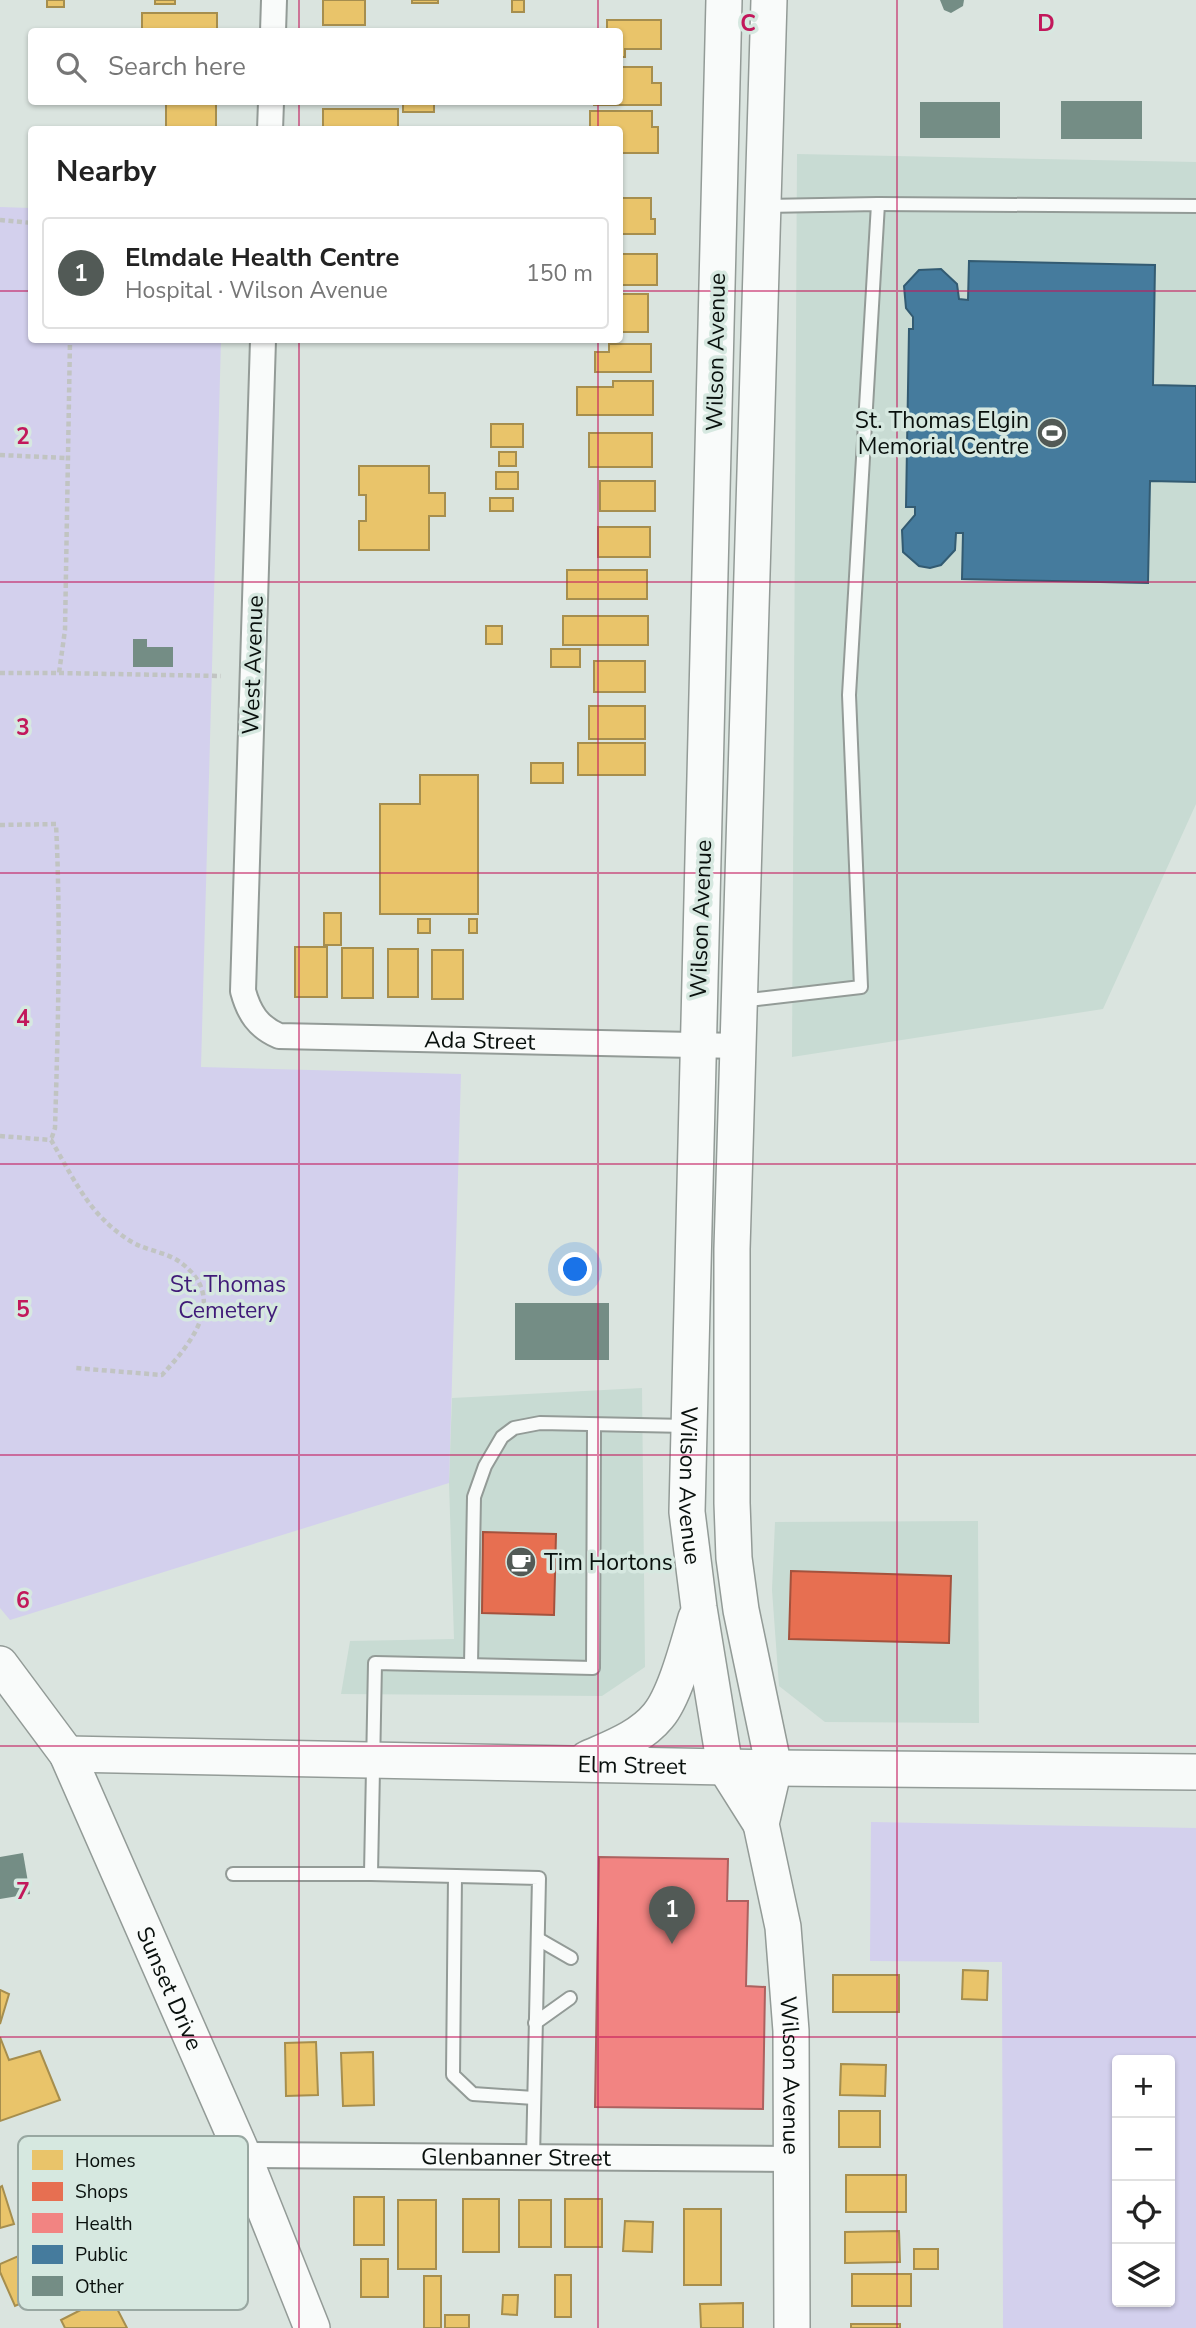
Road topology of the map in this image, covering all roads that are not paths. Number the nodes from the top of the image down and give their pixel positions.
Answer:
1 (274, 0) edge
2 (724, 0) edge
3 (769, 0) edge
4 (273, 28) edge
5 (271, 105) edge
6 (270, 126) edge
7 (878, 204) junction
8 (761, 206) junction
9 (1196, 206) edge
10 (263, 343) edge
11 (709, 633) junction
12 (748, 634) junction
13 (243, 991) joint
14 (741, 1001) junction
15 (697, 1045) junction
16 (739, 1046) junction
17 (691, 1248) junction
18 (732, 1249) junction
19 (594, 1425) junction
20 (688, 1426) junction
21 (699, 1608) junction
22 (0, 1664) edge
23 (471, 1665) junction
24 (67, 1754) junction
25 (373, 1759) junction
26 (577, 1763) junction
27 (725, 1768) junction
28 (774, 1768) junction
29 (1196, 1772) edge
30 (761, 1824) junction
31 (233, 1874) dead end
32 (372, 1874) junction
33 (454, 1876) junction
34 (538, 1938) junction
35 (571, 1958) dead end
36 (570, 1998) dead end
37 (536, 2023) junction
38 (534, 2098) junction
39 (235, 2136) edge
40 (248, 2155) edge
41 (533, 2158) junction
42 (790, 2159) junction
43 (248, 2168) edge
44 (312, 2328) edge
45 (792, 2328) edge

1 - 4 street
2 - 11 street, Wilson Avenue
3 - 8 street, Wilson Avenue
5 - 6 street
7 - 8 lane
7 - 9 lane
7 - 14 lane
8 - 12 street, Wilson Avenue
10 - 13 street, West Avenue
11 - 12 street
11 - 15 street, Wilson Avenue
12 - 14 street, Wilson Avenue
13 - 15 street, Ada Street
14 - 16 street, Wilson Avenue
15 - 16 street, Ada Street
15 - 17 street, Wilson Avenue
16 - 18 street, Wilson Avenue
17 - 18 street
17 - 20 street, Wilson Avenue
18 - 28 street, Wilson Avenue
19 - 20 lane
19 - 23 lane
19 - 23 lane
20 - 21 street, Wilson Avenue
21 - 26 street
21 - 27 street, Wilson Avenue
22 - 24 street, Sunset Drive
23 - 25 lane
24 - 25 street, Elm Street
24 - 39 street, Sunset Drive
25 - 26 street, Elm Street
25 - 32 lane
26 - 27 street, Elm Street
27 - 28 street, Elm Street
27 - 30 street, Wilson Avenue
28 - 29 street, Elm Street
28 - 30 street, Wilson Avenue
30 - 42 street, Wilson Avenue
31 - 32 lane
32 - 33 lane
33 - 34 lane
33 - 38 lane
34 - 35 lane
34 - 37 lane
36 - 37 lane
37 - 38 lane
38 - 41 lane
40 - 41 street, Glenbanner Street
41 - 42 street, Glenbanner Street
42 - 45 street, Wilson Avenue
43 - 44 street, Sunset Drive

